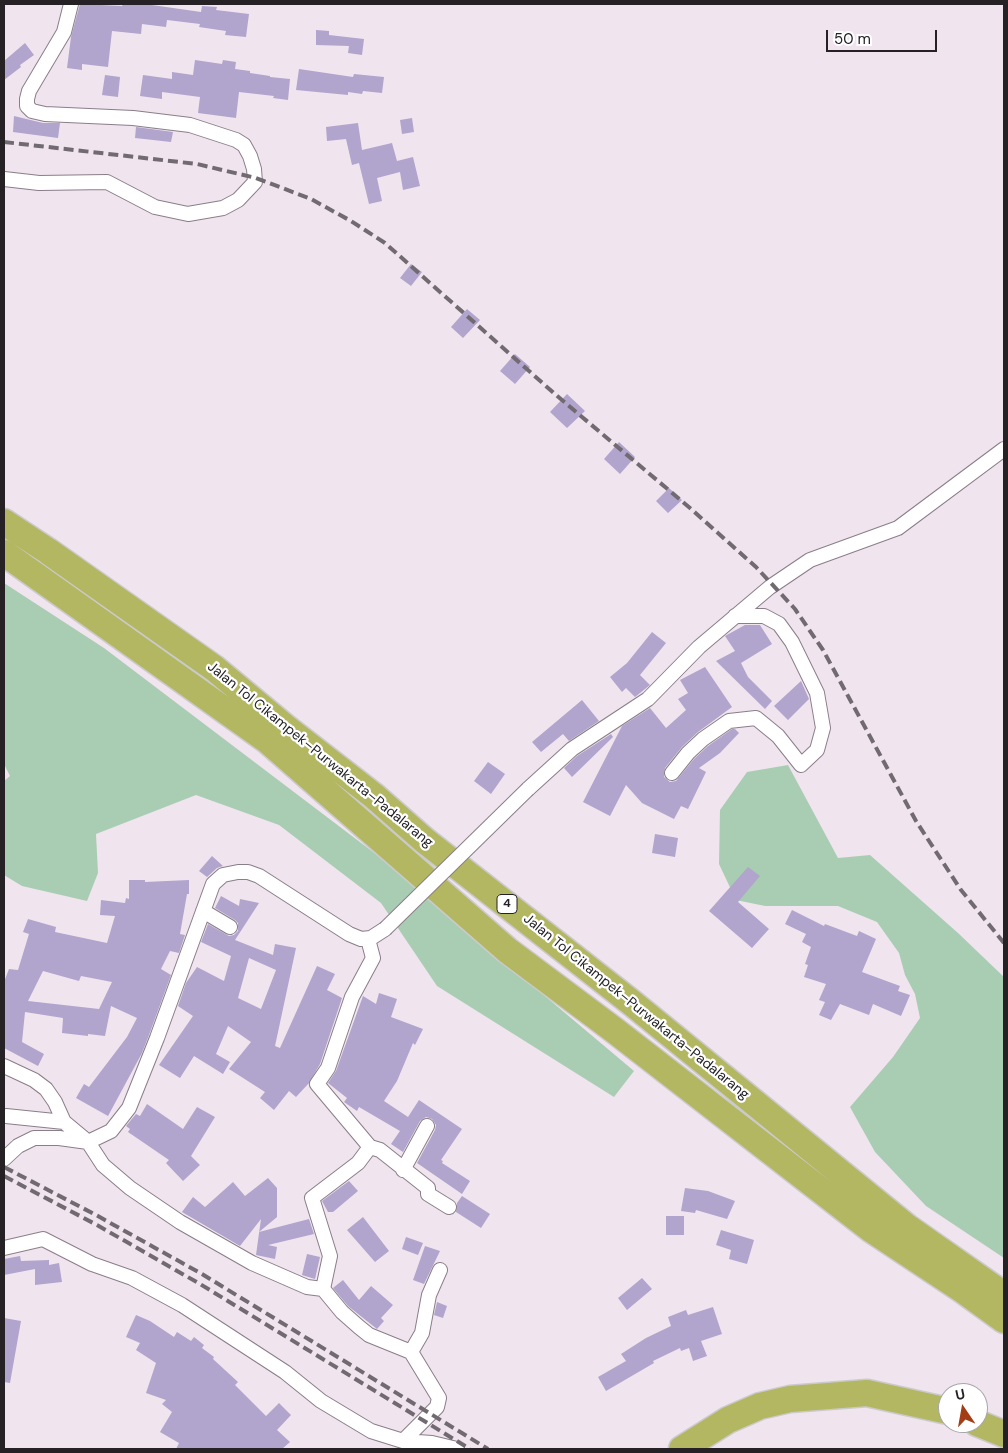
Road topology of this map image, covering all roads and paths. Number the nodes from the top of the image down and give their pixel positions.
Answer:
1 (71, 4) edge
2 (4, 179) edge
3 (1004, 449) edge
4 (4, 522) edge
5 (4, 553) edge
6 (736, 616) junction
7 (672, 773) dead end
8 (203, 911) junction
9 (230, 927) dead end
10 (368, 939) junction
11 (4, 1066) edge
12 (6, 1116) dead end
13 (64, 1122) junction
14 (427, 1126) dead end
15 (88, 1142) junction
16 (370, 1146) junction
17 (4, 1159) edge
18 (403, 1170) junction
19 (449, 1207) dead end
20 (4, 1248) edge
21 (440, 1270) dead end
22 (323, 1289) junction
23 (1004, 1295) edge
24 (1004, 1320) edge
25 (410, 1352) junction
26 (938, 1409) edge
27 (988, 1427) edge
28 (1004, 1434) edge
29 (402, 1441) junction
30 (457, 1449) edge
31 (682, 1449) edge

1 - 2 street
3 - 6 street
4 - 23 highway, Jalan Tol Cikampek–Purwakarta–Padalarang / 4
5 - 24 highway, Jalan Tol Cikampek–Purwakarta–Padalarang
6 - 7 street
6 - 10 street, bridge
8 - 9 street
8 - 10 street
8 - 15 street
10 - 16 street
11 - 13 street
12 - 13 street
13 - 15 street
14 - 18 street
15 - 17 street
15 - 22 street
16 - 18 street
16 - 22 street
18 - 19 street
20 - 29 street
21 - 25 street
22 - 25 street
25 - 29 street
26 - 31 highway
27 - 28 highway
29 - 30 street

